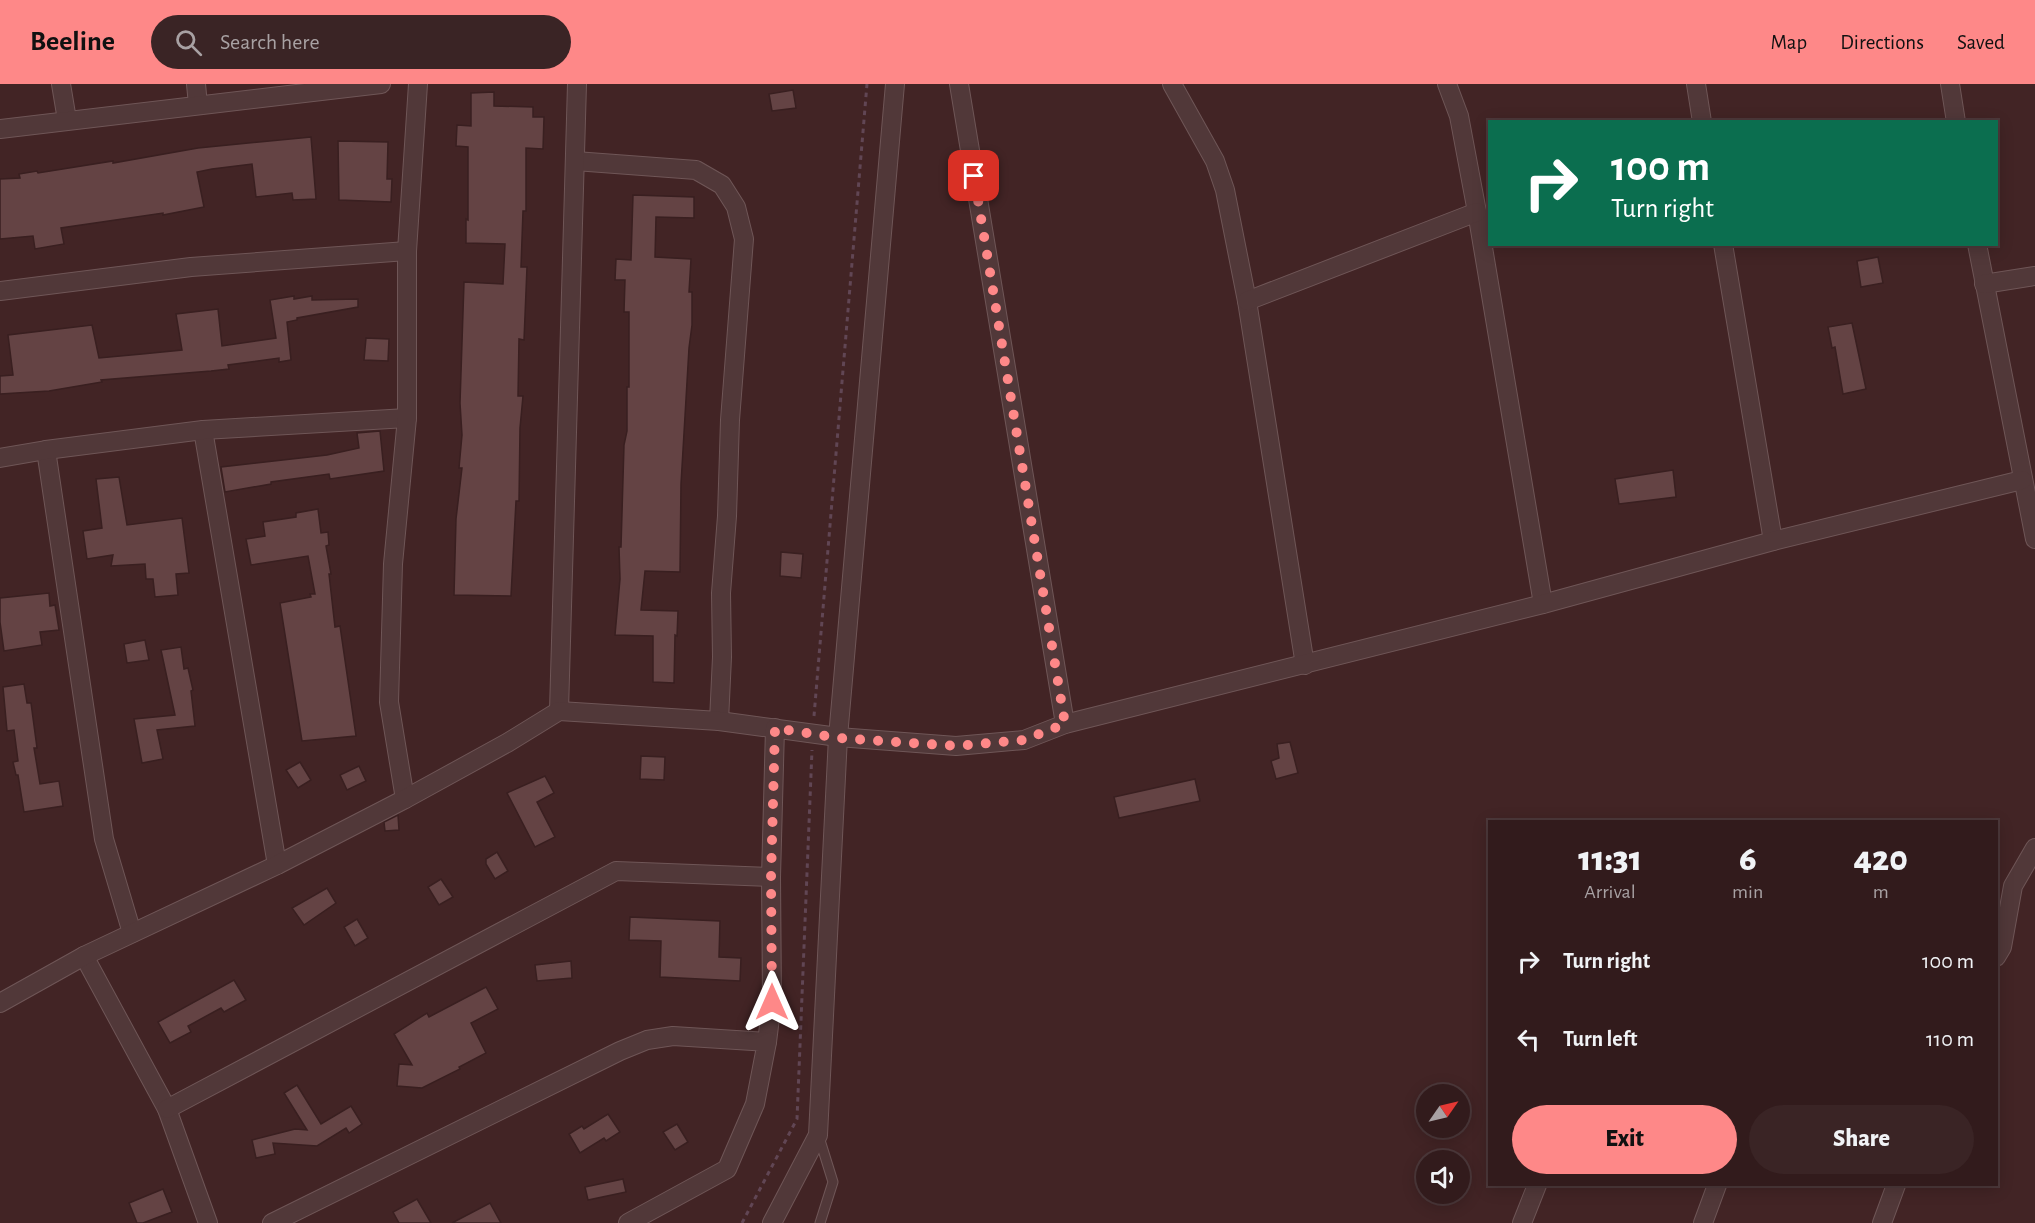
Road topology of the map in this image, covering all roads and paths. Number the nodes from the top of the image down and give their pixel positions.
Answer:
1 (62, 84) edge
2 (196, 84) edge
3 (381, 84) edge
4 (418, 84) edge
5 (577, 84) edge
6 (867, 84) edge
7 (895, 84) edge
8 (959, 84) edge
9 (1172, 84) edge
10 (1447, 84) edge
11 (1696, 84) edge
12 (1950, 84) edge
13 (198, 105) junction
14 (67, 120) junction
15 (1702, 120) edge
16 (1956, 120) edge
17 (0, 129) edge
18 (575, 161) junction
19 (1477, 212) junction
20 (1723, 246) edge
21 (1977, 246) edge
22 (407, 252) junction
23 (2035, 276) edge
24 (1984, 284) junction
25 (0, 291) edge
26 (1247, 301) junction
27 (407, 418) junction
28 (203, 430) junction
29 (46, 450) junction
30 (0, 458) edge
31 (2022, 480) junction
32 (2035, 539) edge
33 (1773, 541) junction
34 (1544, 604) junction
35 (1305, 665) junction
36 (559, 711) junction
37 (719, 721) junction
38 (1065, 724) junction
39 (775, 728) junction
40 (812, 734) junction
41 (838, 738) junction
42 (405, 799) junction
43 (2035, 848) edge
44 (277, 865) junction
45 (771, 878) junction
46 (132, 933) junction
47 (1998, 954) edge
48 (84, 956) junction
49 (0, 1003) edge
50 (767, 1042) junction
51 (167, 1109) junction
52 (818, 1135) junction
53 (1537, 1186) edge
54 (1717, 1186) edge
55 (1896, 1186) edge
56 (208, 1223) edge
57 (272, 1223) edge
58 (628, 1223) edge
59 (742, 1223) edge
60 (772, 1223) edge
61 (820, 1223) edge
62 (1522, 1223) edge
63 (1703, 1223) edge
64 (1882, 1223) edge

1 - 14 street
2 - 13 street
3 - 13 street
4 - 22 street
5 - 18 street
6 - 40 path
7 - 41 street
8 - 38 street
9 - 26 street
10 - 19 street
11 - 15 street
12 - 16 street
13 - 14 street
14 - 17 street
18 - 36 street
18 - 37 street
19 - 26 street
19 - 34 street
20 - 33 street
21 - 24 street
22 - 25 street
22 - 27 street
23 - 24 street
24 - 31 street
26 - 35 street
27 - 28 street
27 - 42 street
28 - 29 street
28 - 44 street
29 - 30 street
29 - 46 street
31 - 32 street
31 - 33 street
33 - 34 street
34 - 35 street
35 - 38 street
36 - 37 street
36 - 42 street
37 - 39 street
38 - 41 street
39 - 40 street
39 - 45 street
40 - 41 street
40 - 59 path
41 - 52 street
42 - 44 street
43 - 47 street
44 - 46 street
45 - 50 street
45 - 51 street
46 - 48 street
48 - 49 street
48 - 51 street
50 - 57 street
50 - 58 street
51 - 56 street
52 - 60 street
52 - 61 lane
53 - 62 street
54 - 63 street
55 - 64 street

